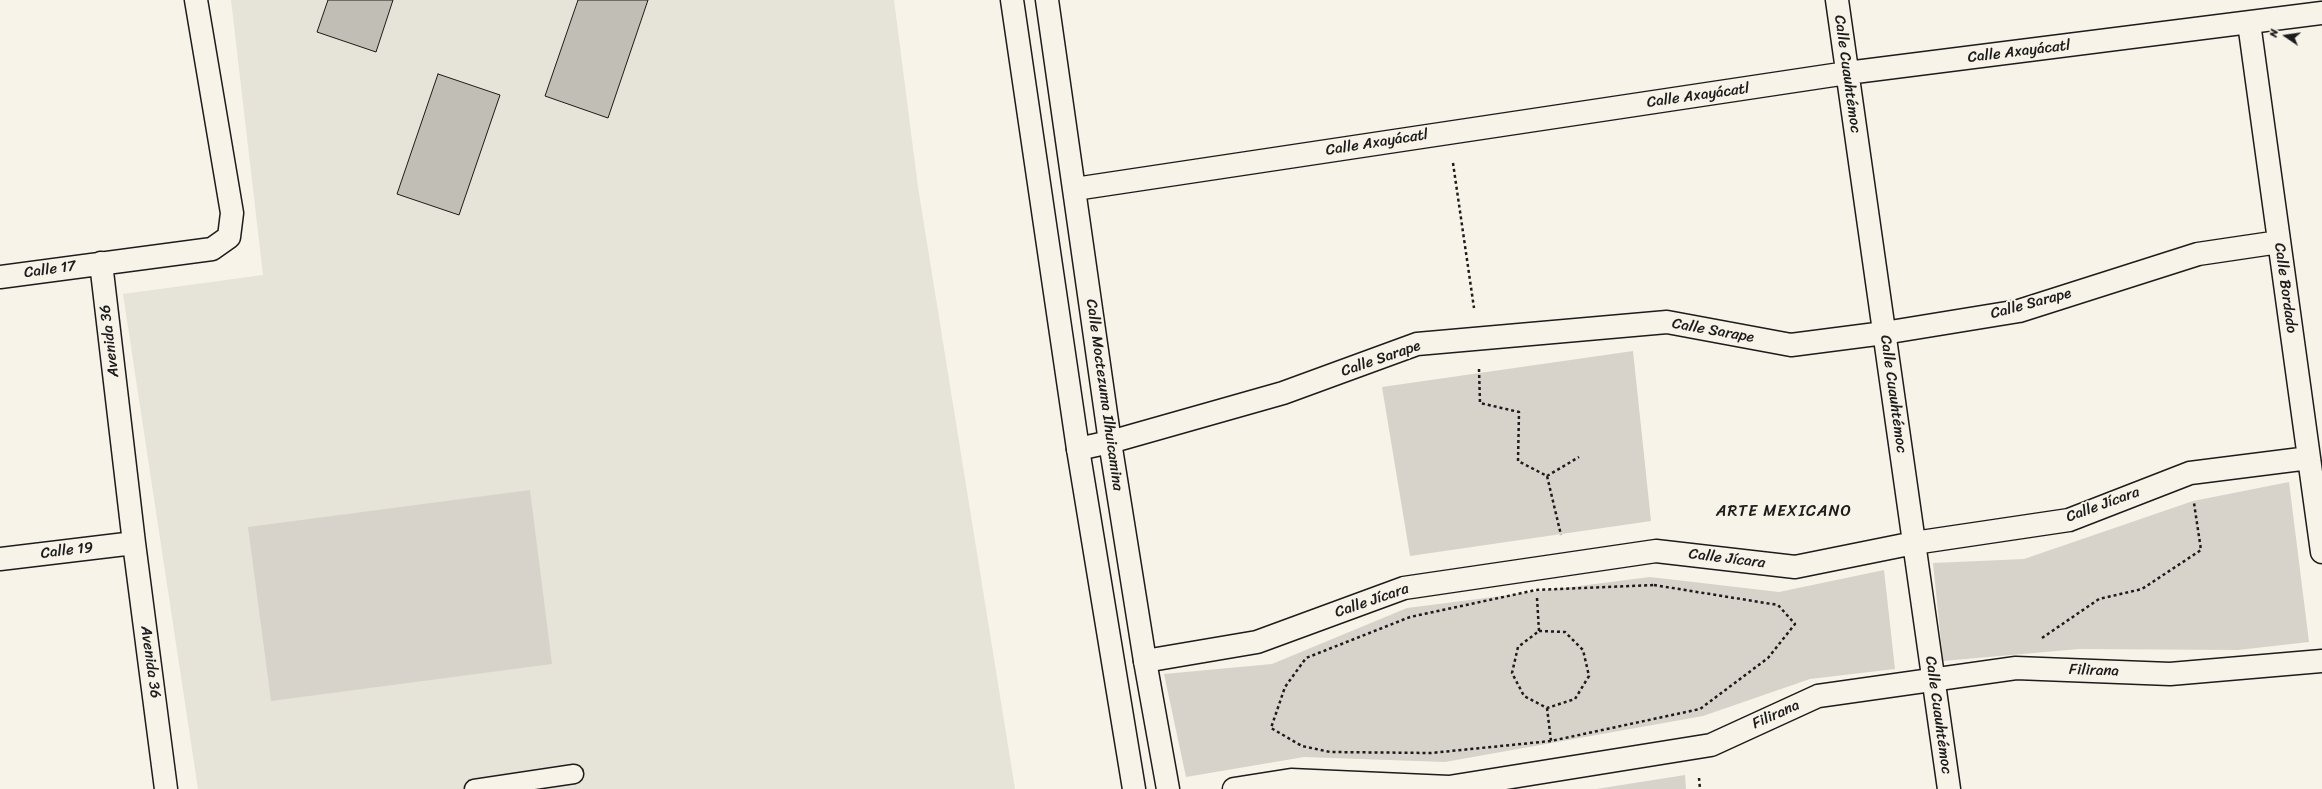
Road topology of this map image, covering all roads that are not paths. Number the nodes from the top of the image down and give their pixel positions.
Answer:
1 (196, 0) edge
2 (1012, 0) edge
3 (1047, 0) edge
4 (1837, 0) edge
5 (2322, 13) edge
6 (2249, 23) junction
7 (1847, 73) junction
8 (1075, 189) junction
9 (2279, 242) junction
10 (101, 264) junction
11 (0, 277) edge
12 (1884, 334) junction
13 (1110, 442) junction
14 (1078, 449) junction
15 (2309, 458) junction
16 (1914, 542) junction
17 (134, 543) junction
18 (2322, 552) edge
19 (0, 559) edge
20 (2322, 660) edge
21 (1145, 661) junction
22 (1933, 681) junction
23 (574, 774) dead end
24 (166, 789) edge
25 (474, 789) edge
26 (1134, 789) edge
27 (1168, 789) edge
28 (1234, 789) edge
29 (1949, 789) edge

1 - 10 street
2 - 14 street
3 - 8 street, Calle Moctezuma Ilhuicamina
4 - 7 street, Calle Cuauhtémoc
5 - 6 street, Calle Axayácatl
6 - 7 street, Calle Axayácatl
6 - 9 street, Calle Bordado
7 - 8 street, Calle Axayácatl
7 - 12 street, Calle Cuauhtémoc
8 - 13 street, Calle Moctezuma Ilhuicamina
9 - 12 street, Calle Sarape
9 - 15 street, Calle Bordado
10 - 11 street, Calle 17
10 - 17 street, Avenida 36
12 - 13 street, Calle Sarape
12 - 16 street, Calle Cuauhtémoc
13 - 14 street, Calle Sarape
13 - 21 street, Calle Moctezuma Ilhuicamina
14 - 26 street
15 - 16 street, Calle Jícara
15 - 18 street, Calle Bordado
16 - 21 street, Calle Jícara
16 - 22 street, Calle Cuauhtémoc
17 - 19 street, Calle 19
17 - 24 street, Avenida 36
20 - 22 street, Filirana
21 - 27 street, Calle Moctezuma Ilhuicamina
22 - 28 street, Filirana
22 - 29 street, Calle Cuauhtémoc
23 - 25 lane

